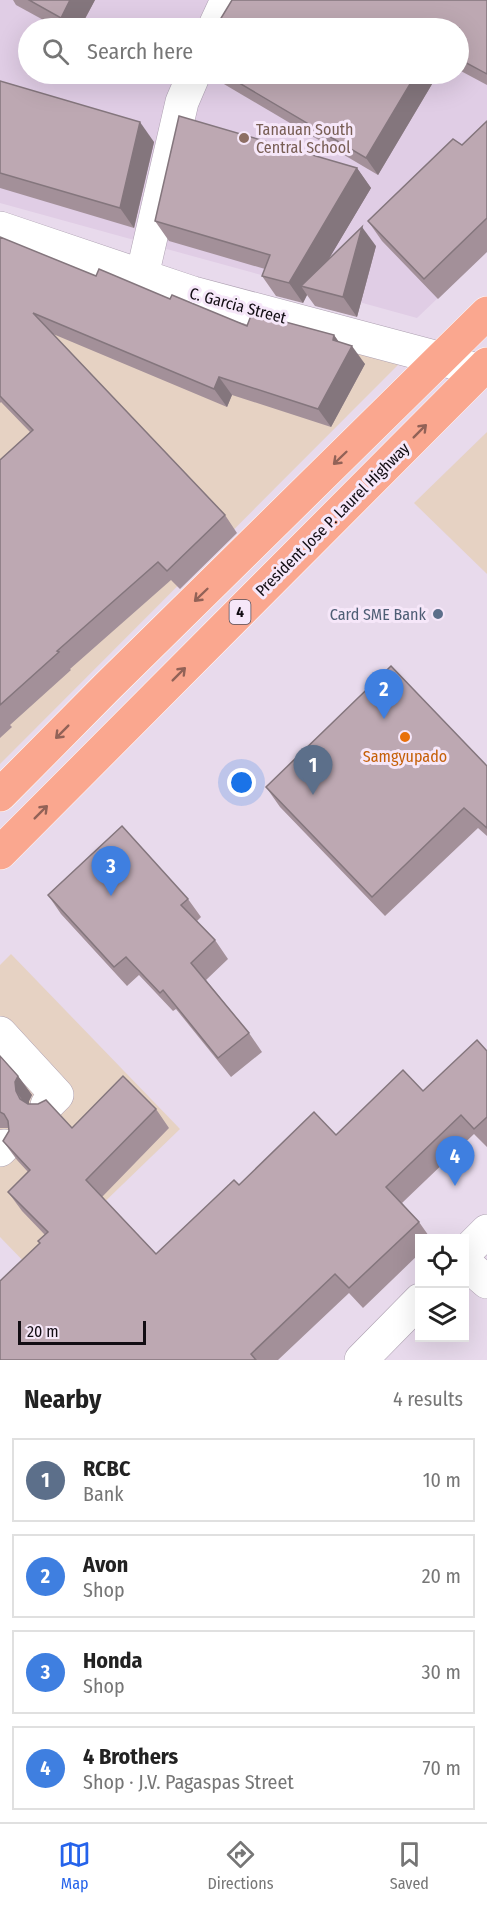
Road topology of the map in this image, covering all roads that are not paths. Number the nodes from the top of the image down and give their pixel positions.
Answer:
1 (226, 0) edge
2 (218, 18) edge
3 (190, 84) edge
4 (0, 228) edge
5 (142, 276) junction
6 (487, 313) edge
7 (442, 359) junction
8 (483, 368) edge
9 (0, 795) edge
10 (0, 853) edge
11 (0, 1033) edge
12 (47, 1105) edge
13 (487, 1230) edge
14 (469, 1250) edge
15 (469, 1266) edge
16 (487, 1282) edge
17 (415, 1305) edge
18 (361, 1360) edge

1 - 2 street
3 - 5 street
4 - 5 street, C. Garcia Street
5 - 7 street, C. Garcia Street
6 - 7 highway, 4
7 - 8 street, C. Garcia Street
7 -> 9 highway, 4
10 -> 8 highway, President Jose P. Laurel Highway / 4
11 - 12 street
13 - 14 street
15 - 16 street
17 - 18 street

